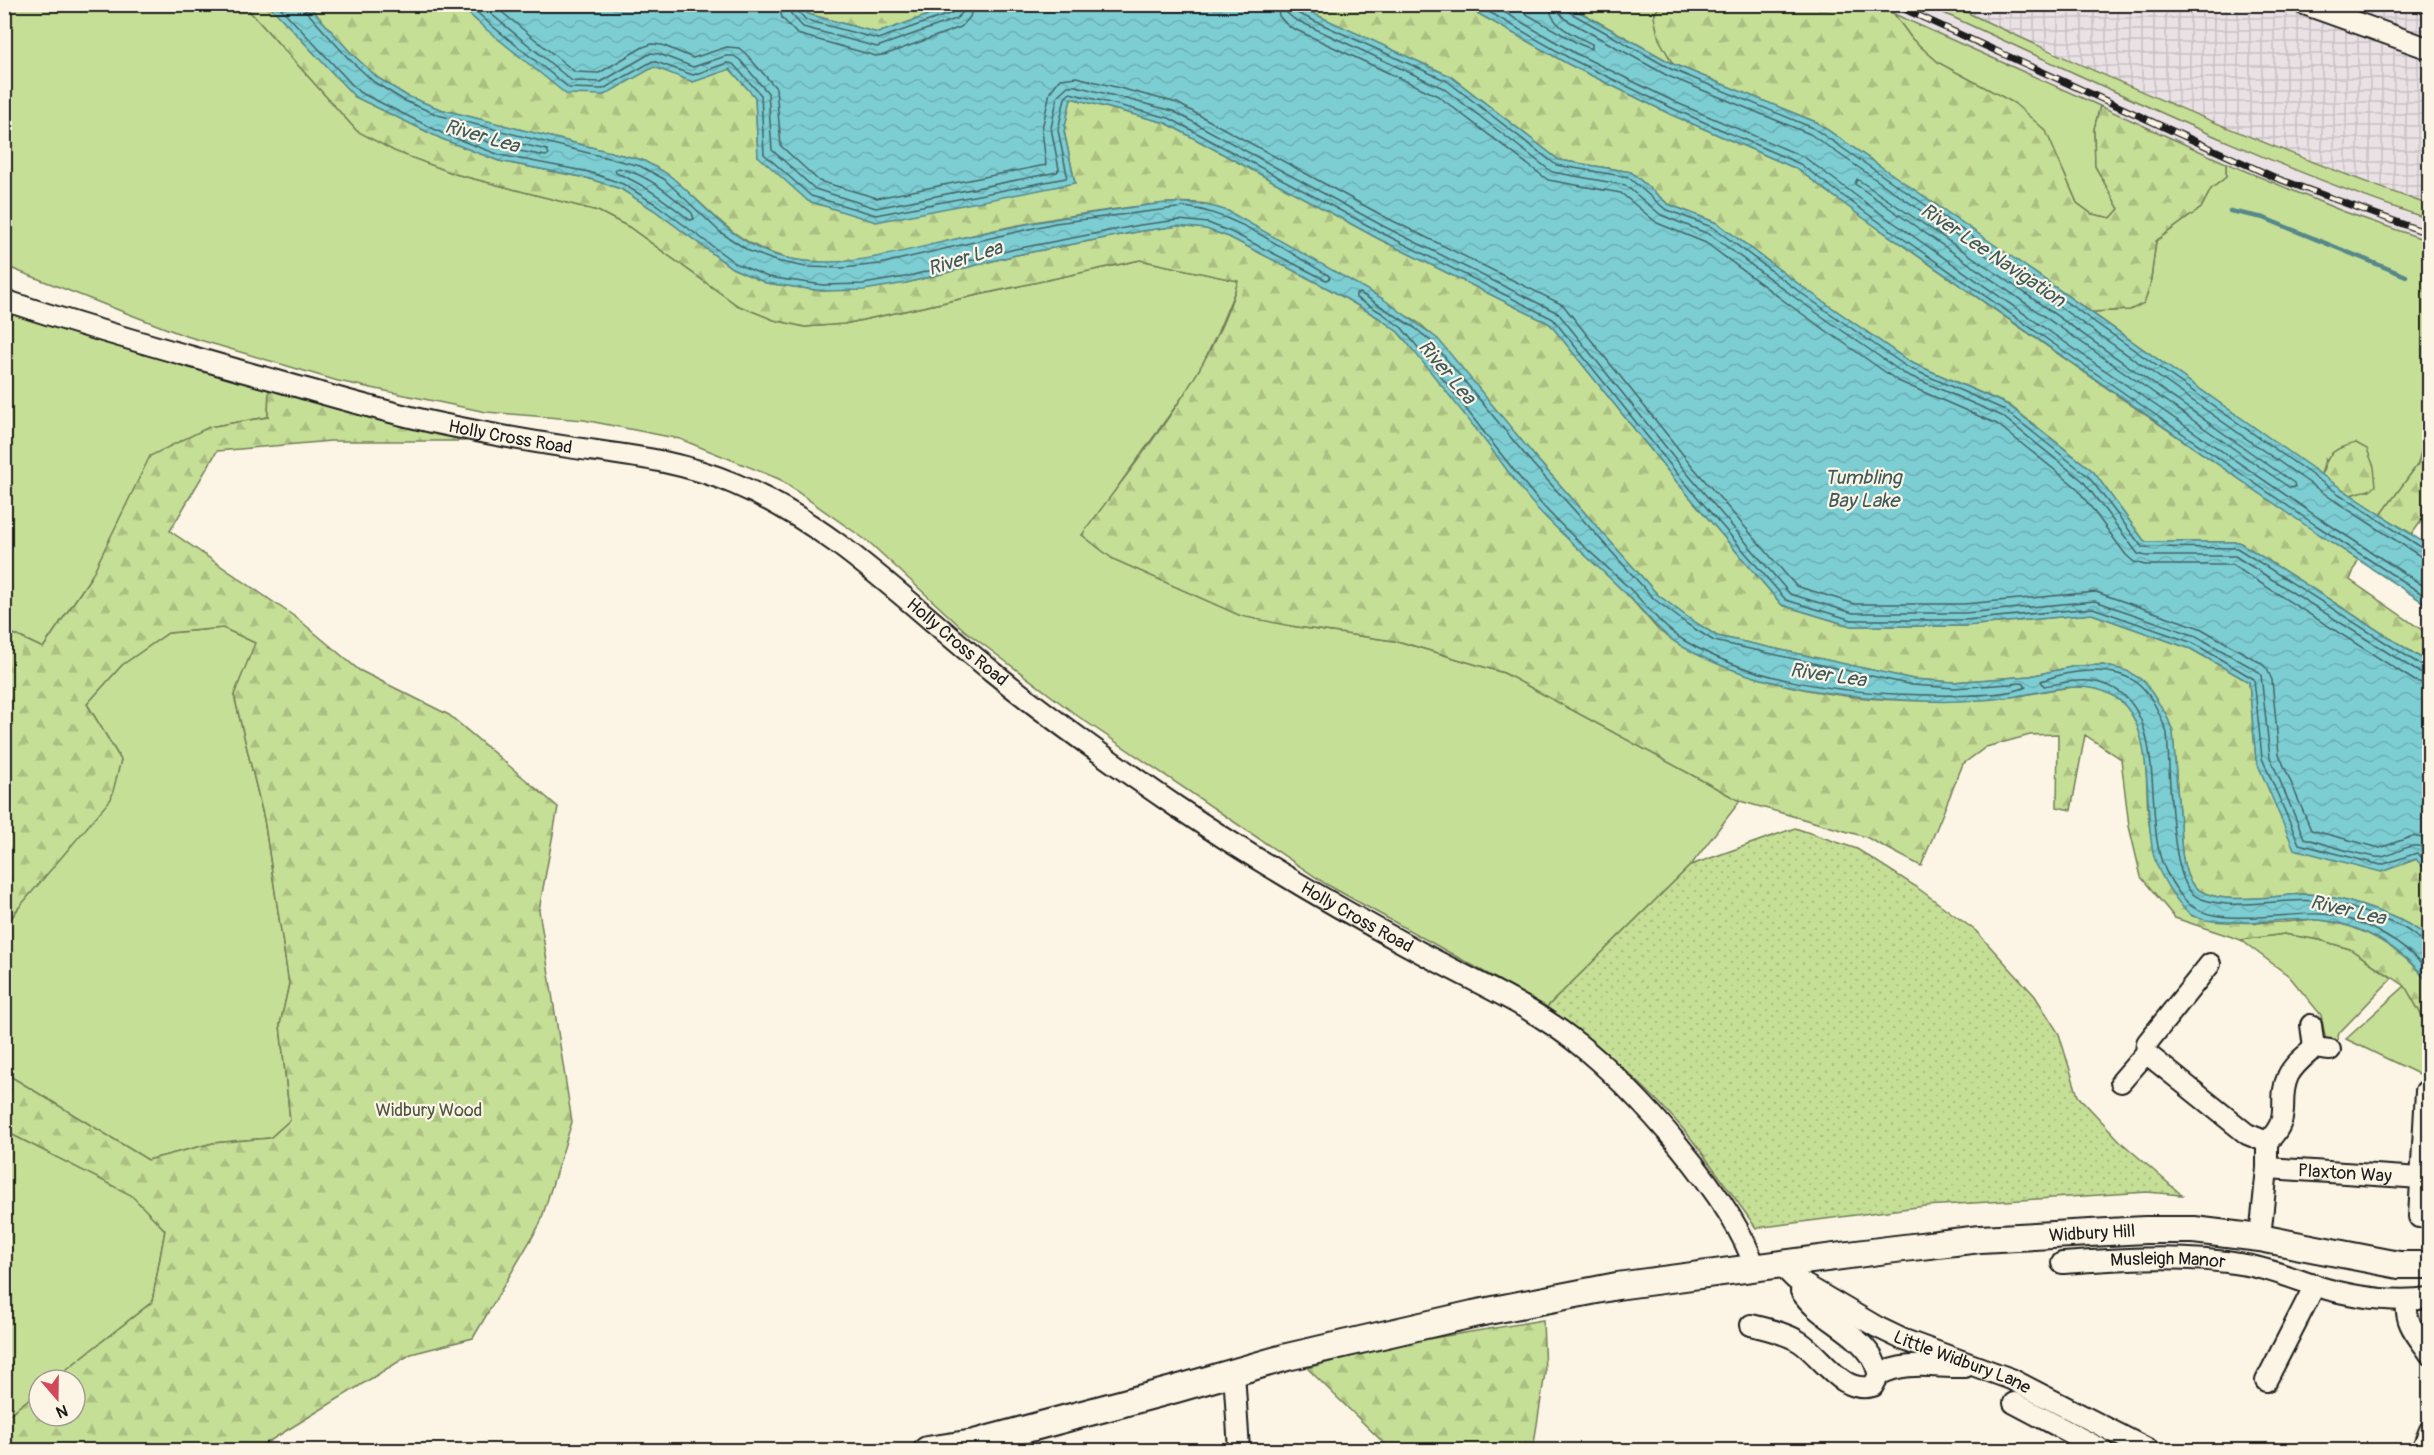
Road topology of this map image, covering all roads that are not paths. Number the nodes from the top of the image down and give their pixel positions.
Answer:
1 (2304, 4) edge
2 (2430, 49) edge
3 (4, 300) edge
4 (2210, 964) dead end
5 (2311, 1025) dead end
6 (2146, 1053) junction
7 (2121, 1082) dead end
8 (2426, 1091) dead end
9 (2267, 1142) junction
10 (2267, 1168) junction
11 (2421, 1178) junction
12 (2430, 1217) edge
13 (2260, 1238) junction
14 (2062, 1263) dead end
15 (2430, 1265) edge
16 (1755, 1268) junction
17 (1788, 1272) junction
18 (2315, 1286) junction
19 (2430, 1298) edge
20 (2407, 1301) junction
21 (1751, 1325) dead end
22 (2430, 1354) edge
23 (1980, 1366) junction
24 (1234, 1372) junction
25 (1879, 1375) junction
26 (2266, 1381) dead end
27 (2014, 1402) dead end
28 (927, 1450) edge
29 (1239, 1450) edge
30 (2103, 1450) edge
31 (2149, 1450) edge

1 - 2 street
3 - 16 street, Holly Cross Road
4 - 6 street
5 - 9 street
6 - 7 street
6 - 9 street
8 - 11 street
9 - 10 street
10 - 11 street, Plaxton Way
10 - 13 street
11 - 12 street
13 - 15 main road, Widbury Hill
13 - 17 main road, Widbury Hill
14 - 18 street, Musleigh Manor
16 - 17 main road, Widbury Hill
16 - 24 main road, Widbury Hill
17 - 23 street, Little Widbury Lane
17 - 25 street
18 - 20 street, Musleigh Manor
18 - 26 street
19 - 20 street, Musleigh Manor
20 - 22 street
21 - 25 street
23 - 25 street
23 - 31 street, Little Widbury Lane
24 - 28 main road, Widbury Hill
24 - 29 street
27 - 30 street

